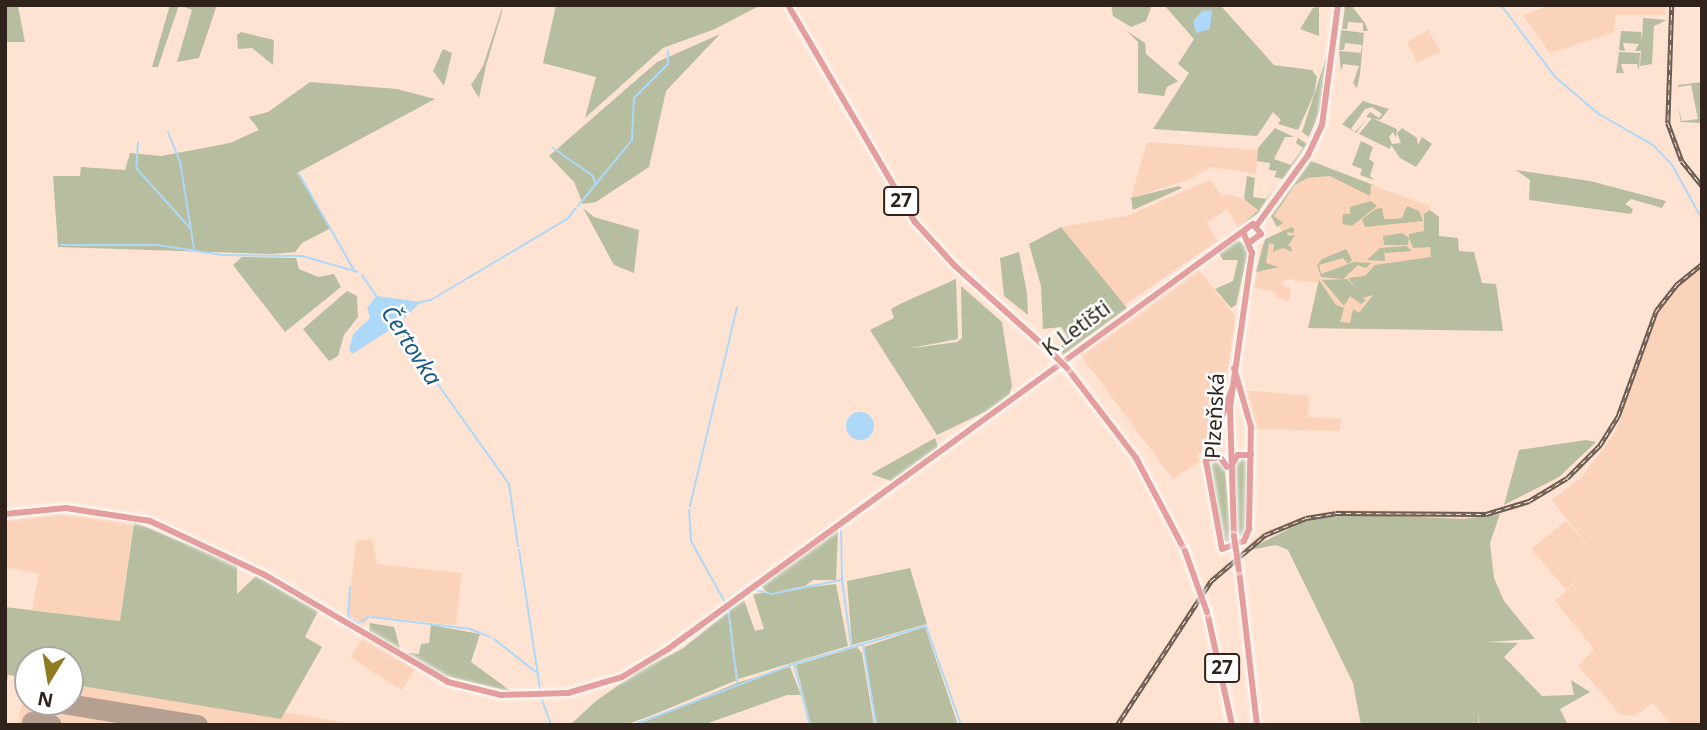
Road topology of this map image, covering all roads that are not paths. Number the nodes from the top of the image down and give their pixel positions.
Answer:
1 (788, 5) edge
2 (1338, 5) edge
3 (1255, 225) junction
4 (1248, 238) junction
5 (1234, 368) junction
6 (1232, 389) junction
7 (1251, 455) junction
8 (1206, 459) junction
9 (1229, 472) junction
10 (5, 514) edge
11 (1232, 725) edge
12 (1257, 725) edge

1 - 11 main road, 27, bridge
2 - 3 main road
3 - 4 main road
3 - 4 main road, Plzeňská
4 - 5 main road, Plzeňská
4 - 10 main road, K Letišti
5 - 6 main road, Plzeňská
5 - 7 main road
6 - 8 main road
6 - 9 main road, Plzeňská
7 - 8 main road
7 - 9 main road
8 - 9 main road
9 - 12 main road, Plzeňská, bridge

